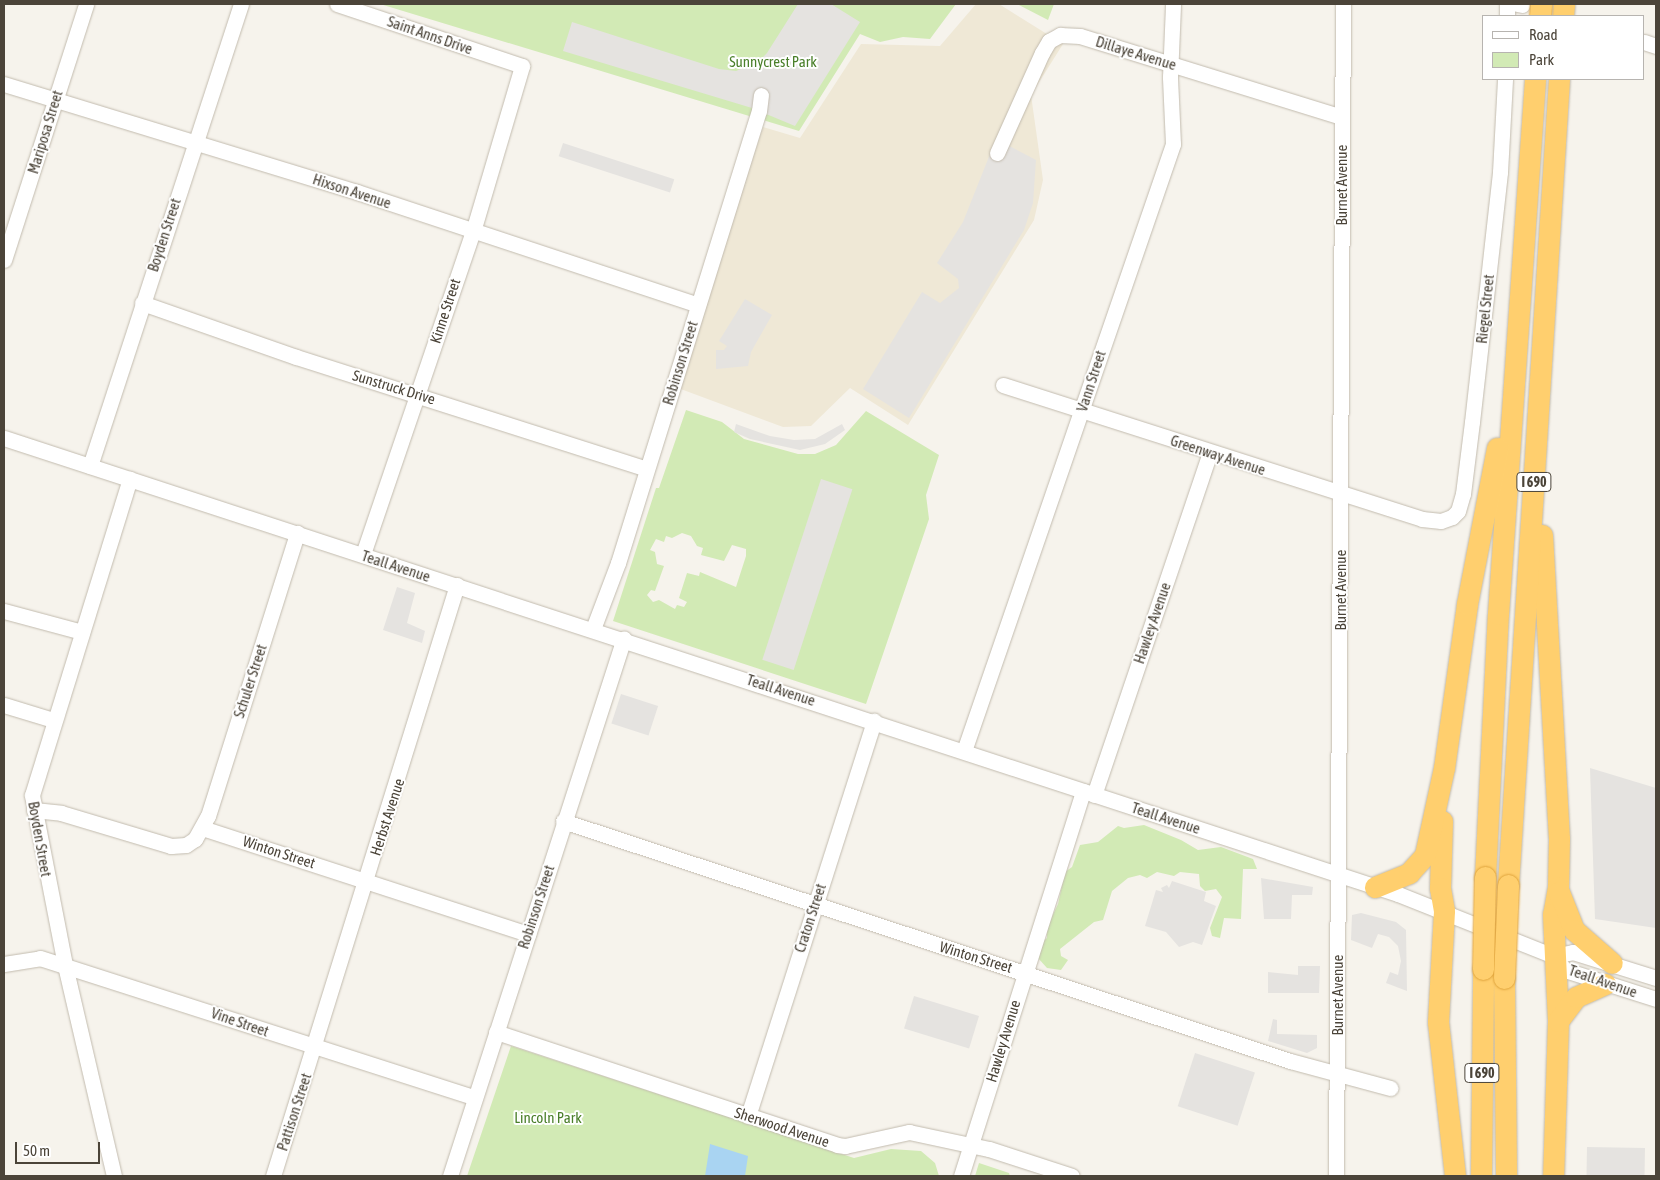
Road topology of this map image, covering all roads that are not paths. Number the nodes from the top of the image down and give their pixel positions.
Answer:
1 (86, 4) edge
2 (241, 4) edge
3 (338, 4) edge
4 (1173, 4) edge
5 (1343, 4) edge
6 (1171, 64) junction
7 (522, 66) joint
8 (1505, 80) edge
9 (1535, 80) edge
10 (1559, 80) edge
11 (4, 84) edge
12 (761, 95) dead end
13 (55, 100) junction
14 (1342, 117) junction
15 (194, 143) junction
16 (997, 153) dead end
17 (473, 231) junction
18 (4, 260) edge
19 (142, 303) junction
20 (698, 305) junction
21 (1514, 362) junction
22 (1003, 385) dead end
23 (418, 394) junction
24 (1540, 402) junction
25 (1082, 410) junction
26 (4, 438) edge
27 (1210, 452) junction
28 (90, 466) junction
29 (647, 469) junction
30 (130, 479) junction
31 (1342, 495) junction
32 (1435, 521) joint
33 (297, 533) junction
34 (363, 555) junction
35 (457, 585) junction
36 (4, 611) edge
37 (593, 629) junction
38 (82, 632) junction
39 (624, 638) junction
40 (4, 705) edge
41 (53, 720) junction
42 (874, 721) junction
43 (964, 751) junction
44 (1444, 768) junction
45 (1088, 793) junction
46 (34, 810) junction
47 (563, 821) junction
48 (202, 828) junction
49 (1339, 875) junction
50 (367, 881) junction
51 (1376, 887) junction
52 (1558, 887) junction
53 (814, 904) junction
54 (1444, 910) junction
55 (528, 934) junction
56 (1554, 956) junction
57 (4, 964) edge
58 (1612, 964) junction
59 (65, 965) junction
60 (1025, 972) junction
61 (1656, 978) edge
62 (1604, 984) junction
63 (1656, 999) edge
64 (1558, 1021) junction
65 (496, 1032) junction
66 (315, 1047) junction
67 (1337, 1075) junction
68 (1390, 1088) dead end
69 (474, 1097) junction
70 (748, 1116) junction
71 (971, 1144) junction
72 (114, 1176) edge
73 (273, 1176) edge
74 (450, 1176) edge
75 (960, 1176) edge
76 (1072, 1176) edge
77 (1336, 1176) edge
78 (1455, 1176) edge
79 (1481, 1176) edge
80 (1506, 1176) edge
81 (1553, 1176) edge

1 - 13 street, Mariposa Street
2 - 15 street, Boyden Street
3 - 7 street, Saint Anns Drive
4 - 6 street, Vann Street
5 - 14 street, Burnet Avenue
6 - 14 street, Dillaye Avenue
6 - 16 street, Dillaye Avenue
6 - 25 street, Vann Street
7 - 17 street, Kinne Street
8 - 32 street, Riegel Street
9 - 21 highway, I 690
10 - 24 highway, I 690
11 - 13 street, Hixson Avenue
12 - 20 street, Robinson Street
13 - 15 street, Hixson Avenue
13 - 18 street, Mariposa Street
14 - 31 street, Burnet Avenue
15 - 17 street, Hixson Avenue
15 - 19 street, Boyden Street
17 - 20 street, Hixson Avenue
17 - 23 street, Kinne Street
19 - 23 street, Sunstruck Drive
19 - 28 street, Boyden Street
20 - 29 street, Robinson Street
21 - 44 highway
21 - 79 highway, I 690, bridge
22 - 25 street, Greenway Avenue
23 - 29 street, Sunstruck Drive
23 - 34 street, Kinne Street
24 - 52 highway
24 - 80 highway, I 690, bridge
25 - 27 street, Greenway Avenue
25 - 43 street, Vann Street
26 - 28 street, Teall Avenue
27 - 31 street, Greenway Avenue
27 - 45 street, Hawley Avenue
28 - 30 street, Teall Avenue
29 - 37 street, Robinson Street
30 - 33 street, Teall Avenue
30 - 38 street, Boyden Street
31 - 32 street, Greenway Avenue
31 - 49 street, Burnet Avenue
33 - 34 street, Teall Avenue
33 - 48 street, Schuler Street
34 - 35 street, Teall Avenue
35 - 37 street, Teall Avenue
35 - 50 street, Herbst Avenue
36 - 38 street
37 - 39 street, Teall Avenue
38 - 41 street, Boyden Street
39 - 42 street, Teall Avenue
39 - 47 street, Robinson Street
40 - 41 street
41 - 46 street, Boyden Street
42 - 43 street, Teall Avenue
42 - 53 street, Craton Street
43 - 45 street, Teall Avenue
44 - 51 highway
44 - 54 highway
45 - 49 street, Teall Avenue
45 - 60 street, Hawley Avenue
46 - 48 street
46 - 59 street, Boyden Street
47 - 53 street, Winton Street
47 - 55 street, Robinson Street
48 - 50 street, Winton Street
49 - 51 street, Teall Avenue
49 - 67 street, Burnet Avenue
50 - 55 street, Winton Street
50 - 66 street, Herbst Avenue
51 - 54 street, Teall Avenue
52 - 56 highway
52 - 58 highway
53 - 60 street, Winton Street
53 - 70 street, Craton Street
54 - 56 street, Teall Avenue
54 - 78 highway
55 - 65 street, Robinson Street
56 - 58 street, Teall Avenue
56 - 62 street, Teall Avenue
56 - 64 highway
57 - 59 street, Vine Street
58 - 61 street, Teall Avenue
59 - 66 street, Vine Street
59 - 72 street, Boyden Street
60 - 67 street, Winton Street
60 - 71 street, Hawley Avenue
62 - 63 street, Teall Avenue
62 - 64 highway
64 - 81 highway
65 - 69 street, Robinson Street
65 - 70 street, Sherwood Avenue
66 - 69 street, Vine Street
66 - 73 street, Pattison Street
67 - 68 street, Winton Street
67 - 77 street, Burnet Avenue
69 - 74 street, Robinson Street
70 - 71 street, Sherwood Avenue
71 - 75 street, Hawley Avenue
71 - 76 street, Sherwood Avenue

